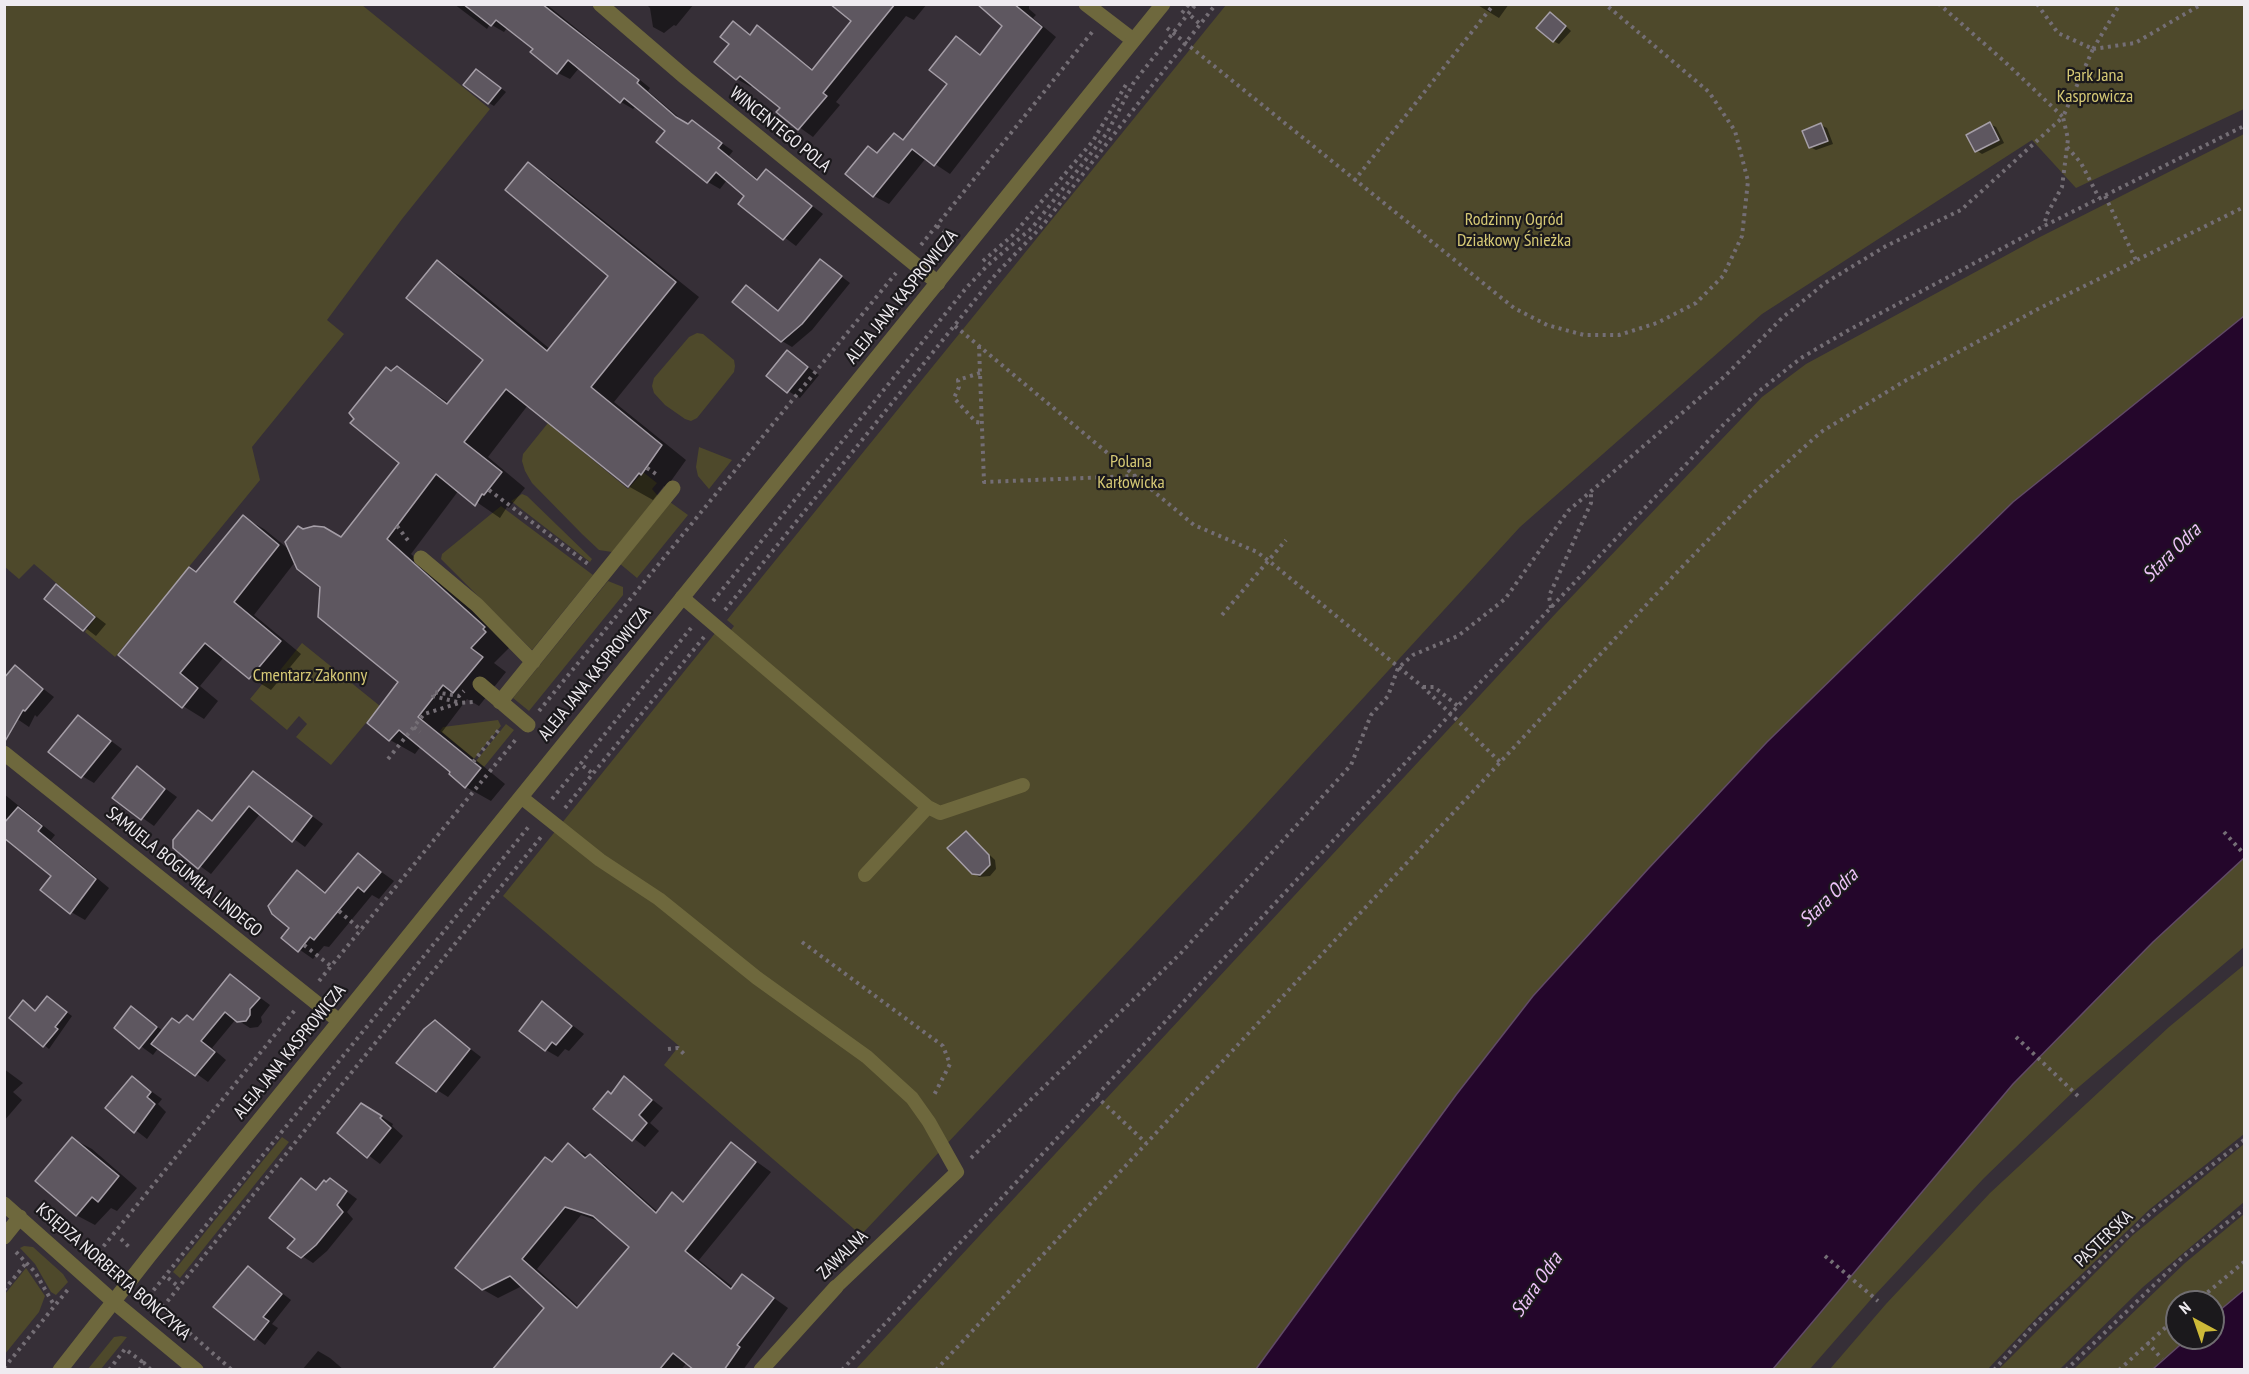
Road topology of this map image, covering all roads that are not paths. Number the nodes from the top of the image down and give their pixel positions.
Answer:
1 (600, 4) edge
2 (1086, 4) edge
3 (1163, 4) edge
4 (1133, 40) junction
5 (938, 283) junction
6 (673, 488) dead end
7 (421, 558) dead end
8 (682, 597) junction
9 (533, 662) junction
10 (480, 684) dead end
11 (500, 702) junction
12 (528, 724) road end
13 (4, 753) edge
14 (1023, 784) dead end
15 (521, 797) junction
16 (928, 807) junction
17 (865, 875) dead end
18 (339, 1021) junction
19 (4, 1204) edge
20 (20, 1217) junction
21 (9, 1244) edge
22 (836, 1287) joint
23 (114, 1302) junction
24 (60, 1370) edge
25 (196, 1370) edge
26 (761, 1370) edge

1 - 5 street, WINCENTEGO POLA
2 - 4 street
3 - 4 street, ALEJA JANA KASPROWICZA
4 - 5 street, ALEJA JANA KASPROWICZA
5 - 8 street, ALEJA JANA KASPROWICZA
6 - 9 street
7 - 9 street
8 - 15 street, ALEJA JANA KASPROWICZA
8 - 16 lane
9 - 11 street
10 - 11 street
11 - 12 street
13 - 18 street, SAMUELA BOGUMIŁA LINDEGO
14 - 16 lane
15 - 18 street, ALEJA JANA KASPROWICZA
15 - 22 lane, ZAWALNA
16 - 17 lane
18 - 23 street, ALEJA JANA KASPROWICZA
19 - 20 street, KSIĘDZA NORBERTA BONCZYKA
20 - 21 street
20 - 23 street, KSIĘDZA NORBERTA BONCZYKA
22 - 26 street, ZAWALNA
23 - 24 street, ALEJA JANA KASPROWICZA
23 - 25 street, KSIĘDZA NORBERTA BONCZYKA

